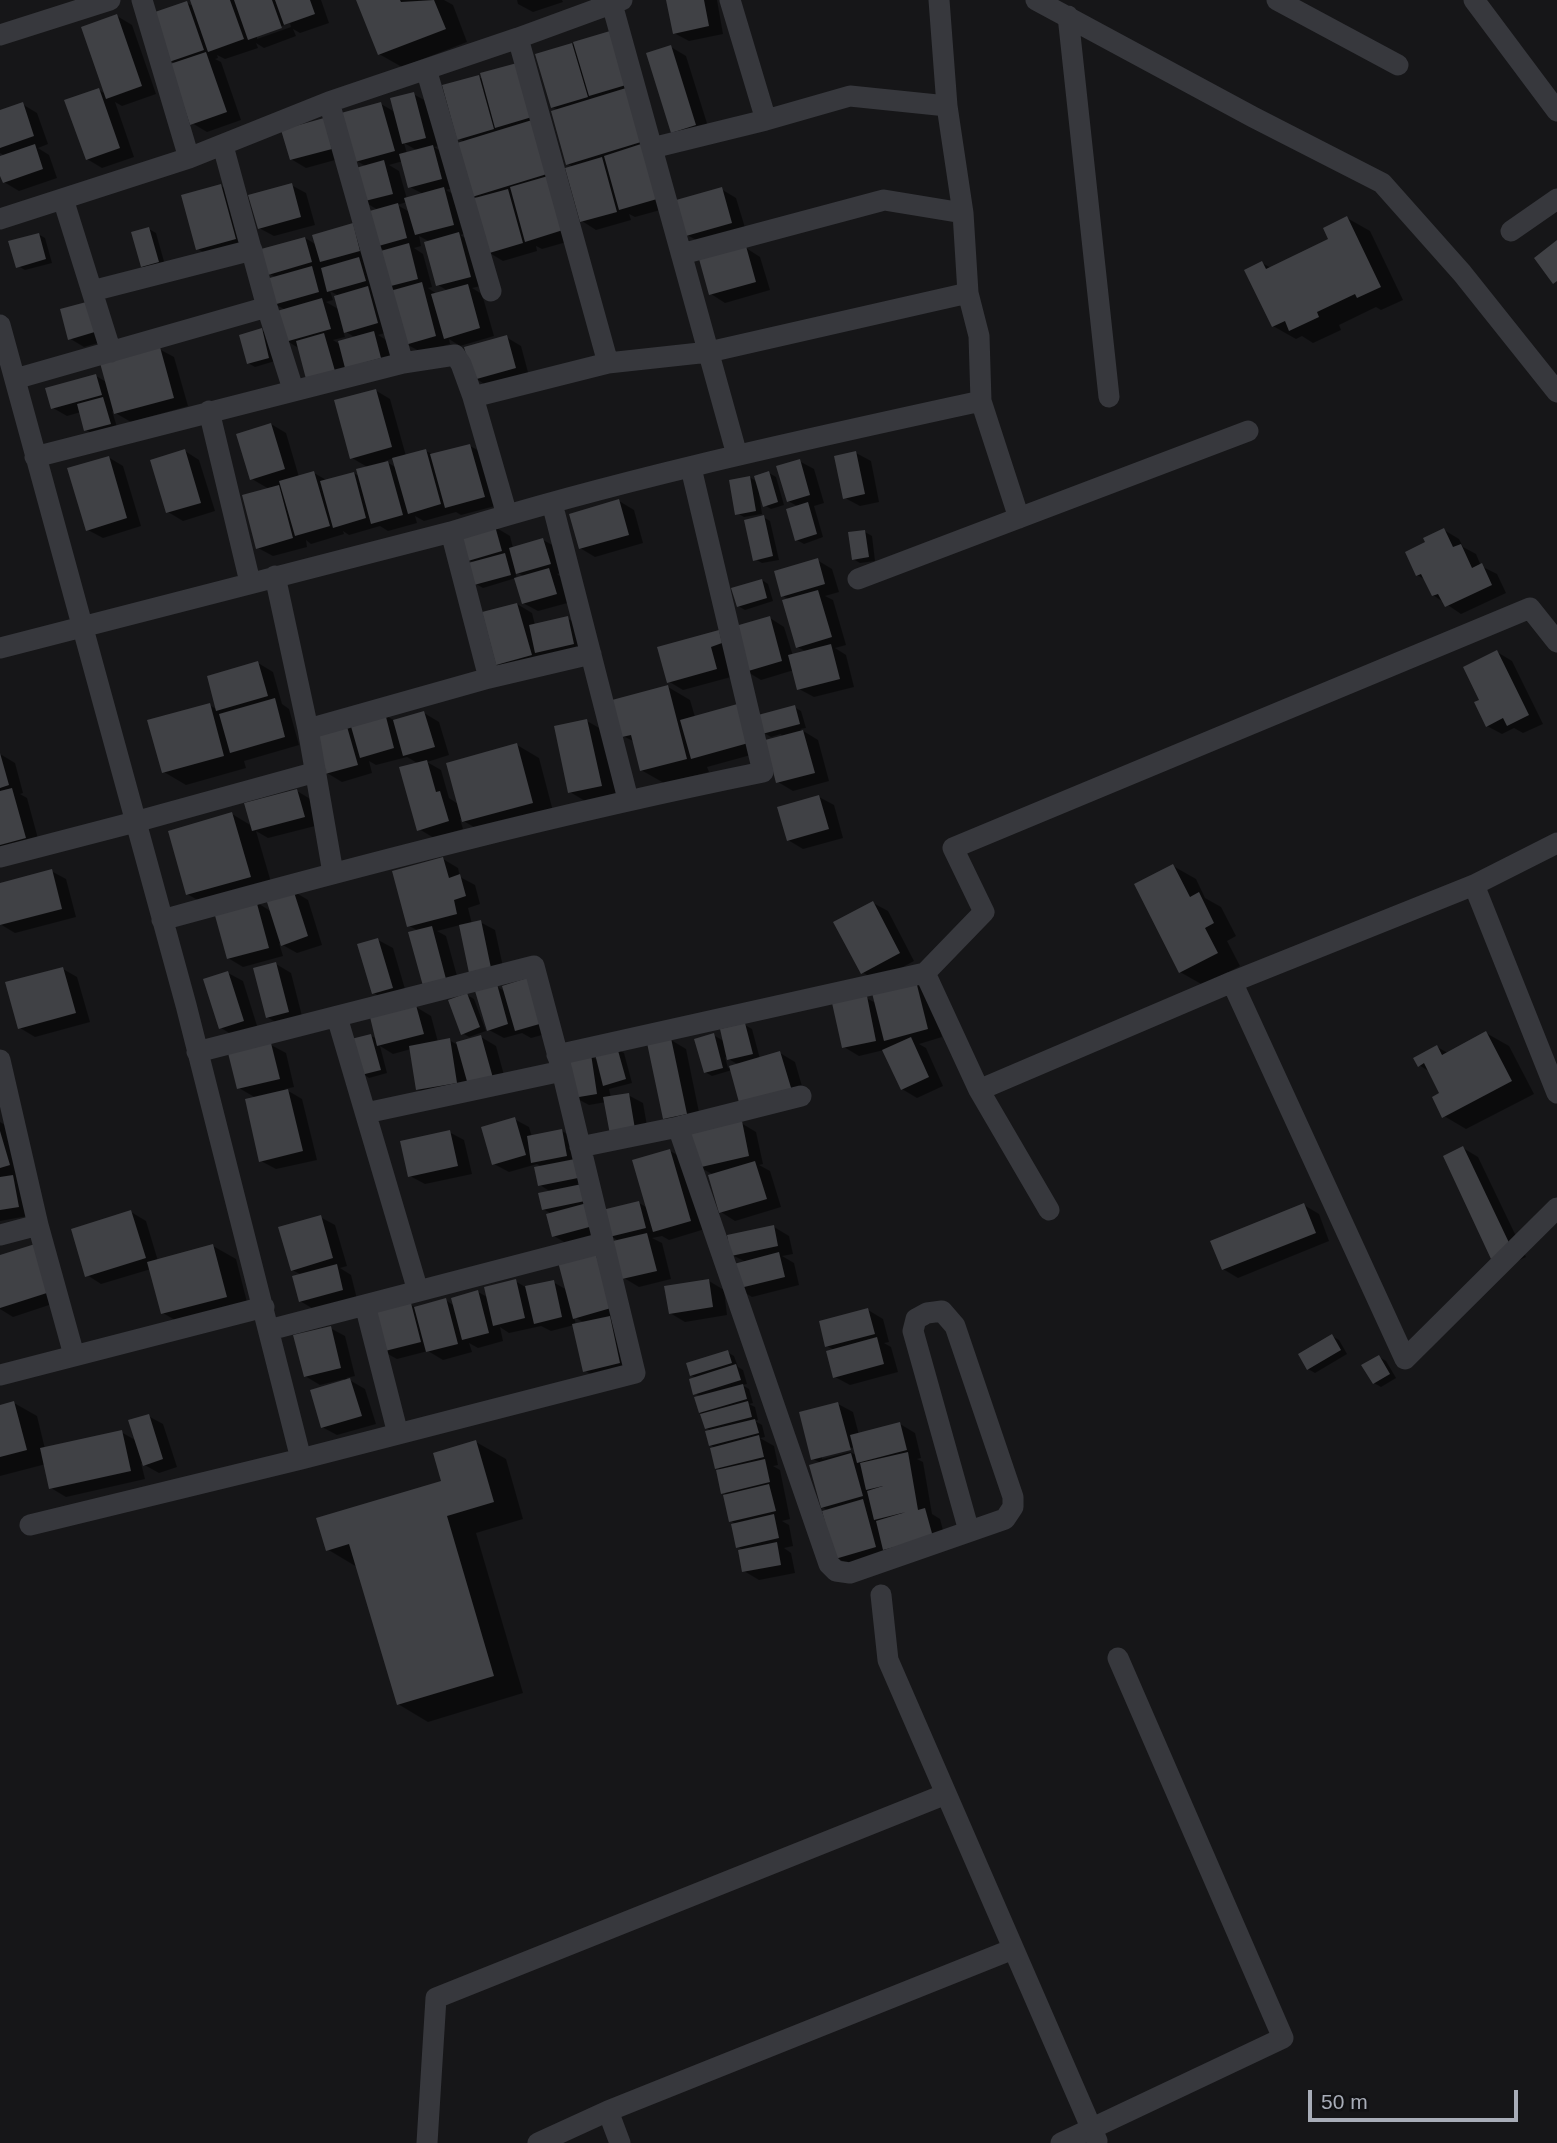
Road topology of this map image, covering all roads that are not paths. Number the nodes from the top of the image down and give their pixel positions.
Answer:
1 (110, 0) edge
2 (142, 0) edge
3 (730, 0) edge
4 (939, 0) edge
5 (1036, 0) edge
6 (1276, 0) edge
7 (1474, 0) edge
8 (617, 2) edge
9 (1068, 16) junction
10 (0, 35) edge
11 (518, 38) junction
12 (1398, 65) dead end
13 (426, 69) junction
14 (329, 102) junction
15 (947, 106) junction
16 (1557, 111) edge
17 (766, 120) junction
18 (223, 146) junction
19 (652, 148) junction
20 (189, 158) junction
21 (63, 199) junction
22 (1557, 199) edge
23 (963, 213) junction
24 (0, 219) edge
25 (1511, 231) dead end
26 (252, 250) junction
27 (682, 254) junction
28 (92, 291) junction
29 (491, 291) dead end
30 (968, 293) junction
31 (267, 307) junction
32 (0, 325) edge
33 (111, 352) junction
34 (709, 352) junction
35 (403, 363) junction
36 (608, 363) junction
37 (15, 379) junction
38 (293, 389) junction
39 (1557, 392) edge
40 (473, 397) junction
41 (1109, 397) dead end
42 (981, 401) junction
43 (209, 411) junction
44 (1248, 431) dead end
45 (737, 454) junction
46 (36, 457) junction
47 (691, 468) junction
48 (552, 503) junction
49 (507, 514) junction
50 (1018, 518) junction
51 (451, 532) junction
52 (275, 576) junction
53 (858, 579) dead end
54 (250, 582) junction
55 (82, 626) junction
56 (1557, 642) edge
57 (0, 648) edge
58 (591, 654) junction
59 (489, 678) junction
60 (308, 729) junction
61 (316, 772) junction
62 (628, 799) junction
63 (135, 822) junction
64 (1557, 843) edge
65 (0, 857) edge
66 (333, 873) junction
67 (1475, 885) junction
68 (162, 920) junction
69 (925, 973) junction
70 (1232, 982) junction
71 (337, 1017) junction
72 (197, 1052) junction
73 (0, 1060) edge
74 (559, 1063) junction
75 (979, 1090) junction
76 (1557, 1093) edge
77 (802, 1097) dead end
78 (5, 1103) edge
79 (366, 1113) junction
80 (678, 1127) junction
81 (580, 1147) junction
82 (1557, 1208) edge
83 (1049, 1210) dead end
84 (37, 1225) junction
85 (0, 1235) edge
86 (603, 1243) junction
87 (418, 1291) junction
88 (365, 1305) junction
89 (264, 1307) junction
90 (270, 1330) junction
91 (74, 1355) junction
92 (0, 1375) edge
93 (398, 1434) junction
94 (301, 1459) junction
95 (30, 1525) dead end
96 (969, 1531) junction
97 (881, 1595) dead end
98 (1118, 1658) dead end
99 (946, 1794) junction
100 (1013, 1949) junction
101 (608, 2112) junction
102 (1095, 2136) edge
103 (427, 2143) edge
104 (538, 2143) edge
105 (620, 2143) edge
106 (1061, 2143) edge

1 - 10 street
2 - 20 street
3 - 17 street
4 - 15 street
5 - 9 street
6 - 12 street
7 - 16 street
8 - 11 street
8 - 19 street
9 - 39 street
9 - 41 street
11 - 13 street
11 - 36 street
13 - 14 street
13 - 29 street
14 - 18 street
14 - 35 street
15 - 17 street
15 - 23 street
17 - 19 street
18 - 20 street
18 - 26 street
19 - 27 street
20 - 21 street
21 - 24 street
21 - 28 street
22 - 25 street
23 - 27 street
23 - 30 street
26 - 28 street
26 - 31 street
27 - 34 street
28 - 33 street
30 - 34 street
30 - 42 street
31 - 33 street
31 - 38 street
32 - 37 street
33 - 37 street
34 - 36 street
34 - 45 street
35 - 38 street
35 - 40 street
36 - 40 street
37 - 46 street
38 - 43 street
40 - 49 street
42 - 45 street
42 - 50 street
43 - 46 street
43 - 54 street
44 - 50 street
45 - 47 street
46 - 55 street
47 - 48 street
47 - 62 street
48 - 49 street
48 - 58 street
49 - 51 street
50 - 53 street
51 - 52 street
51 - 59 street
52 - 54 street
52 - 60 street
54 - 55 street
55 - 57 street
55 - 63 street
56 - 69 street
58 - 59 street
58 - 62 street
59 - 60 street
60 - 61 street
61 - 63 street
61 - 66 street
62 - 66 street
63 - 65 street
63 - 68 street
64 - 67 street
66 - 68 street
67 - 70 street
67 - 76 street
68 - 72 street
69 - 74 street
69 - 75 street
70 - 75 street
70 - 82 street
71 - 72 street
71 - 74 street
71 - 79 street
72 - 89 street
73 - 78 street
74 - 79 street
74 - 81 street
75 - 83 street
77 - 80 street
78 - 84 street
79 - 87 street
80 - 81 street
80 - 96 street
81 - 86 street
84 - 85 street
84 - 91 street
86 - 87 street
86 - 93 street
87 - 88 street
88 - 90 street
88 - 93 street
89 - 90 street
89 - 91 street
90 - 94 street
91 - 92 street
93 - 94 street
94 - 95 street
96 - 96 street
97 - 99 street
98 - 102 street
99 - 100 street
99 - 103 street
100 - 101 street
100 - 102 street
101 - 104 street
101 - 105 street
102 - 106 street

